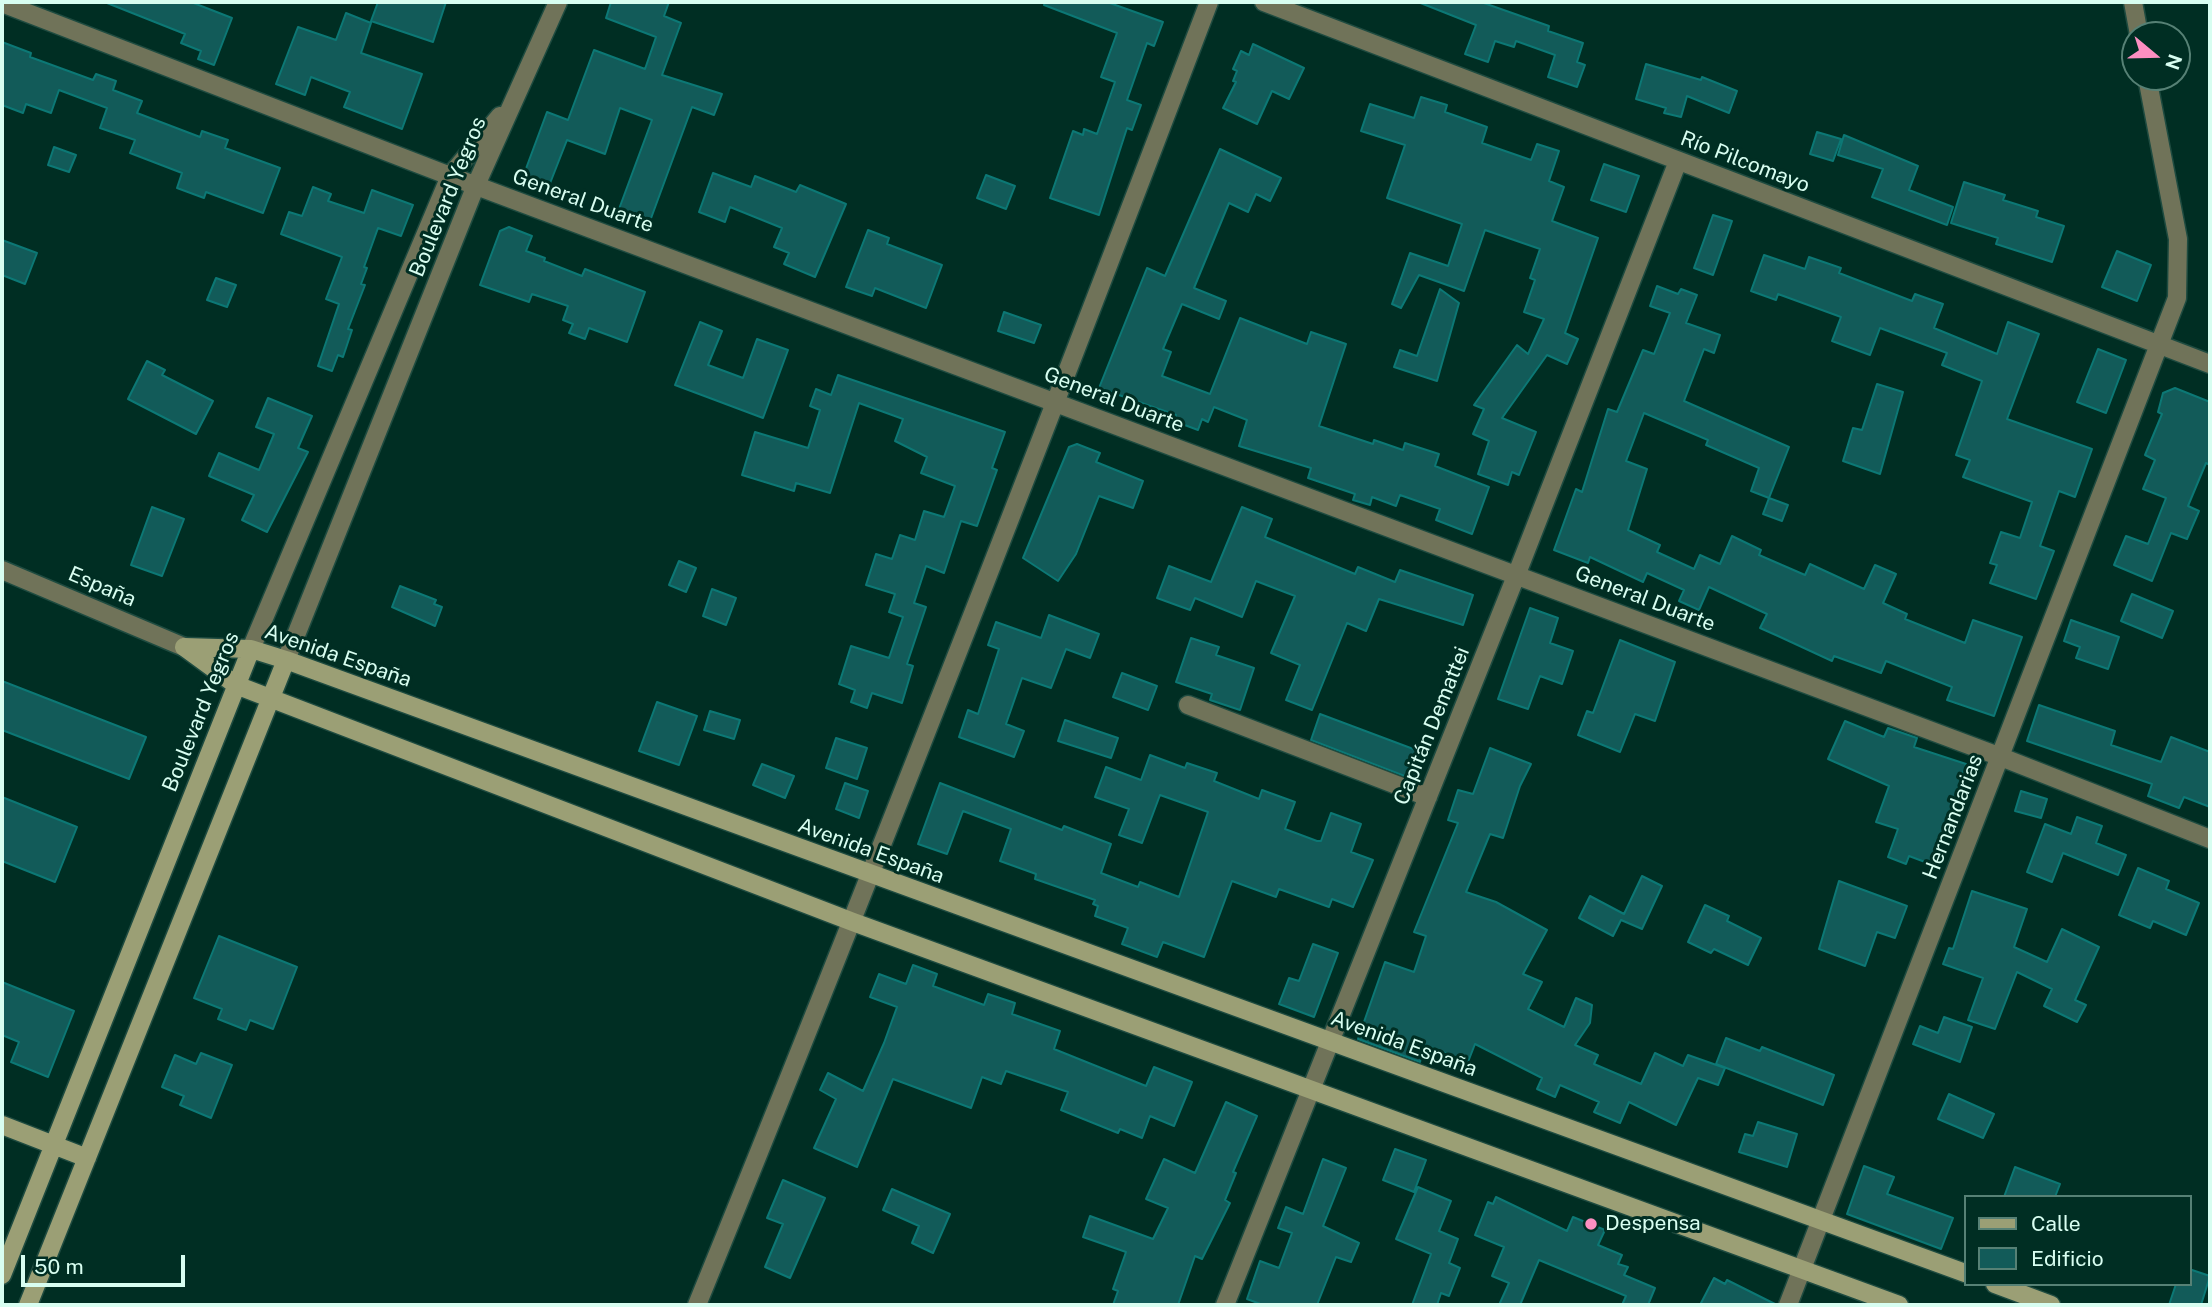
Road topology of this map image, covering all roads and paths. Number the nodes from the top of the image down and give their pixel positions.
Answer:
1 (558, 2) edge
2 (1209, 2) edge
3 (1264, 2) edge
4 (2133, 2) edge
5 (2, 3) edge
6 (2136, 21) edge
7 (2150, 91) edge
8 (512, 102) junction
9 (1678, 162) junction
10 (450, 176) junction
11 (476, 186) junction
12 (2161, 344) junction
13 (2210, 364) edge
14 (1057, 402) junction
15 (2, 570) edge
16 (1517, 576) junction
17 (184, 647) junction
18 (251, 649) junction
19 (286, 660) junction
20 (236, 685) junction
21 (271, 699) junction
22 (1188, 705) dead end
23 (2001, 757) junction
24 (1428, 797) junction
25 (2210, 839) edge
26 (871, 876) junction
27 (852, 922) junction
28 (1330, 1042) junction
29 (1311, 1090) junction
30 (2, 1125) edge
31 (53, 1145) junction
32 (87, 1158) junction
33 (1821, 1220) junction
34 (1801, 1269) junction
35 (1964, 1273) edge
36 (2, 1275) edge
37 (2000, 1286) edge
38 (28, 1305) edge
39 (697, 1305) edge
40 (1224, 1305) edge
41 (1787, 1305) edge
42 (1899, 1305) edge
43 (2051, 1305) edge

1 - 8 street
2 - 14 street
3 - 9 street, Río Pilcomayo
4 - 6 street
5 - 10 street, General Duarte
7 - 12 street, Hernandarias
8 - 10 street, Boulevard Yegros
8 - 11 street, Boulevard Yegros
9 - 12 street, Río Pilcomayo
9 - 16 street, Capitán Demattei
10 - 11 street, General Duarte
10 - 18 street, Boulevard Yegros
11 - 14 street, General Duarte
11 - 19 street, Boulevard Yegros
12 - 13 street, Río Pilcomayo
12 - 23 street, Hernandarias
14 - 16 street, General Duarte
14 - 26 street
15 - 17 street, España
16 - 23 street, General Duarte
16 - 24 street, Capitán Demattei
17 - 18 street, Avenida España
17 - 20 street
18 - 19 street, Avenida España
18 - 20 street, Boulevard Yegros
19 - 21 street, Boulevard Yegros
19 - 26 street, Avenida España
20 - 21 street
20 - 31 street, Boulevard Yegros
21 - 27 street
21 - 32 street, Boulevard Yegros
22 - 24 street
23 - 25 street, General Duarte
23 - 33 street, Hernandarias
24 - 28 street, Capitán Demattei
26 - 27 street
26 - 28 street, Avenida España
27 - 29 street
27 - 39 street
28 - 29 street, Capitán Demattei
28 - 33 street, Avenida España
29 - 34 street
29 - 40 street, Capitán Demattei
30 - 31 street
31 - 32 street
31 - 36 street, Boulevard Yegros
32 - 38 street, Boulevard Yegros
33 - 34 street, Hernandarias
33 - 35 street, Avenida España
34 - 41 street, Hernandarias
34 - 42 street
37 - 43 street

